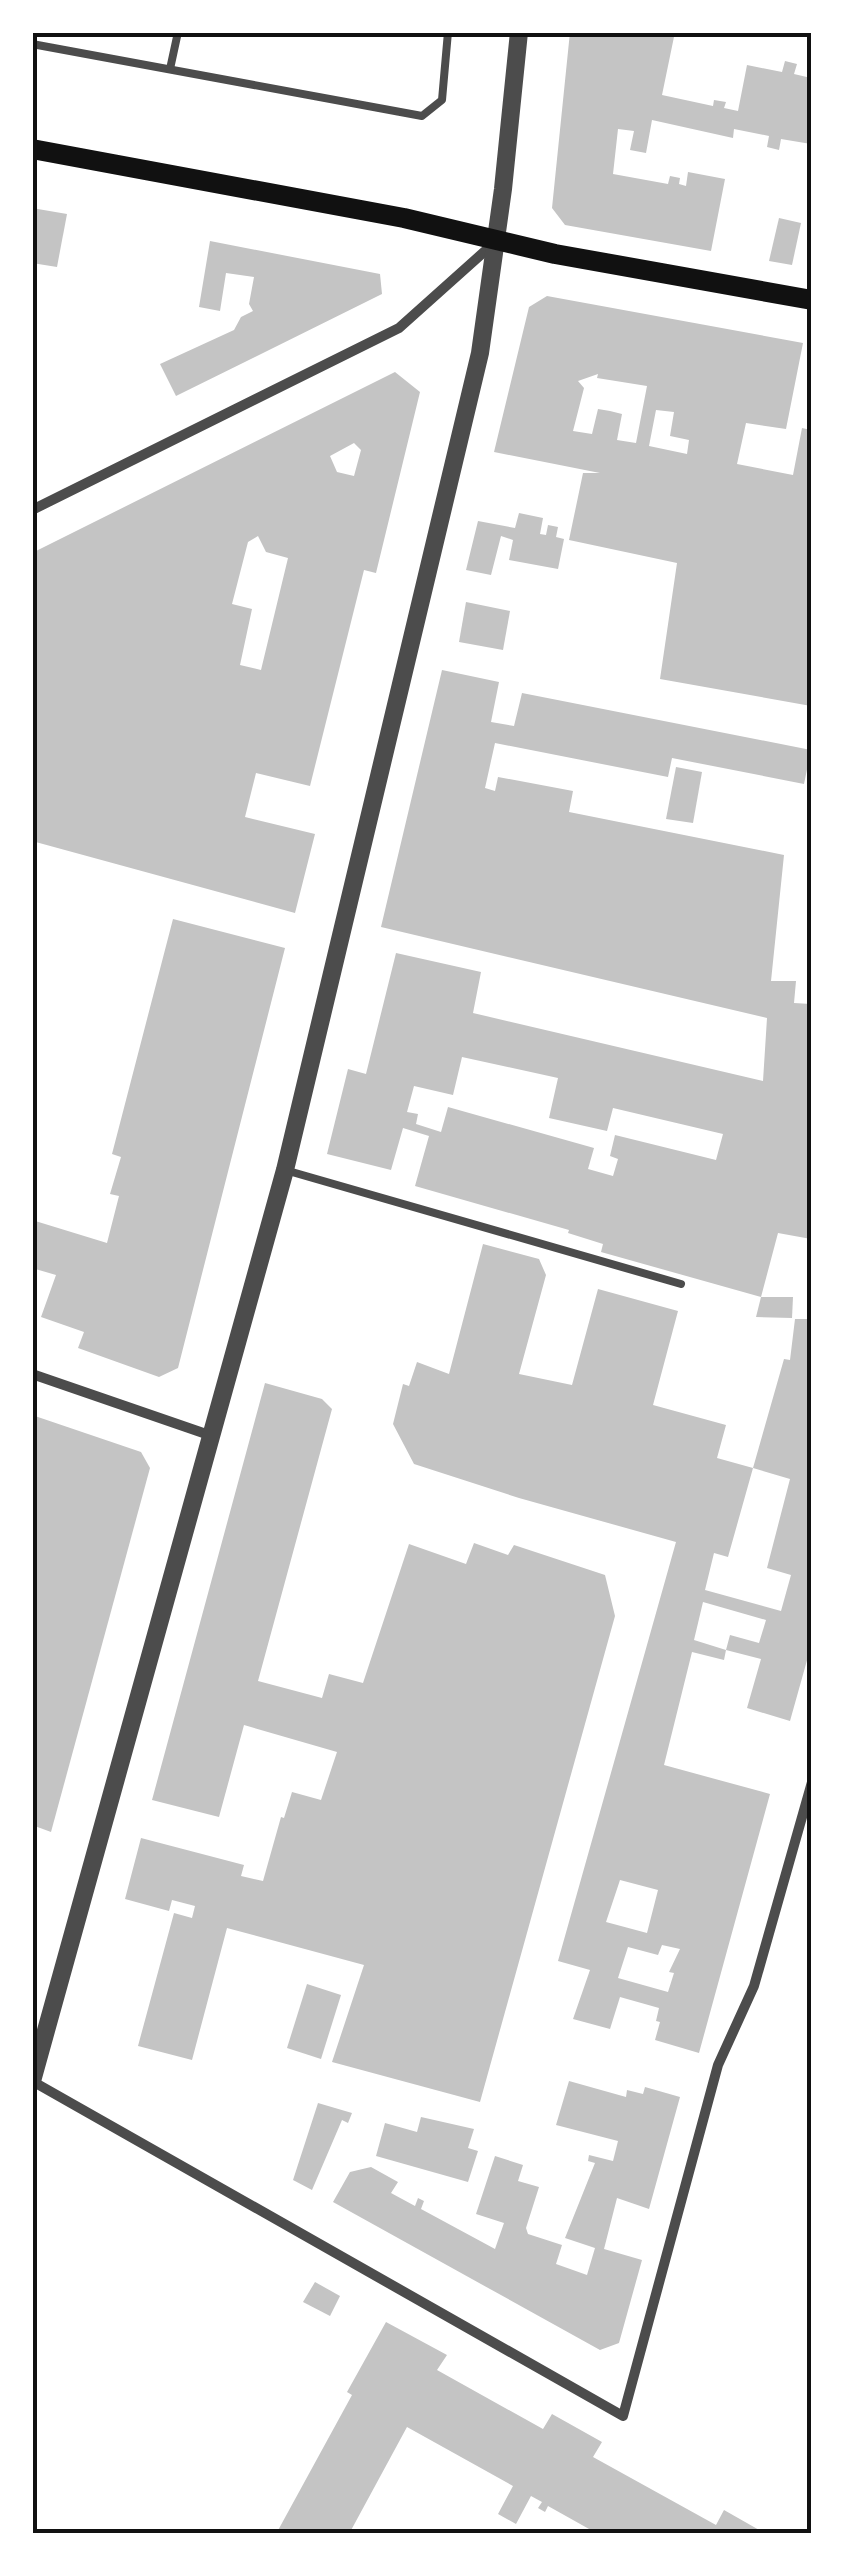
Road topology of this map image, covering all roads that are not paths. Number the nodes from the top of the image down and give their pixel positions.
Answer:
1 (178, 32) edge
2 (448, 32) edge
3 (519, 32) edge
4 (32, 44) edge
5 (170, 68) junction
6 (32, 149) edge
7 (495, 242) junction
8 (812, 300) edge
9 (32, 510) edge
10 (285, 1170) junction
11 (681, 1284) dead end
12 (32, 1374) edge
13 (212, 1437) junction
14 (812, 1782) edge
15 (32, 2081) edge

1 - 5 lane
2 - 5 lane
3 - 7 street
4 - 5 lane
6 - 7 main road
7 - 8 main road
7 - 9 street
7 - 10 street
10 - 11 lane
10 - 13 street
12 - 13 street
13 - 15 street
14 - 15 street

